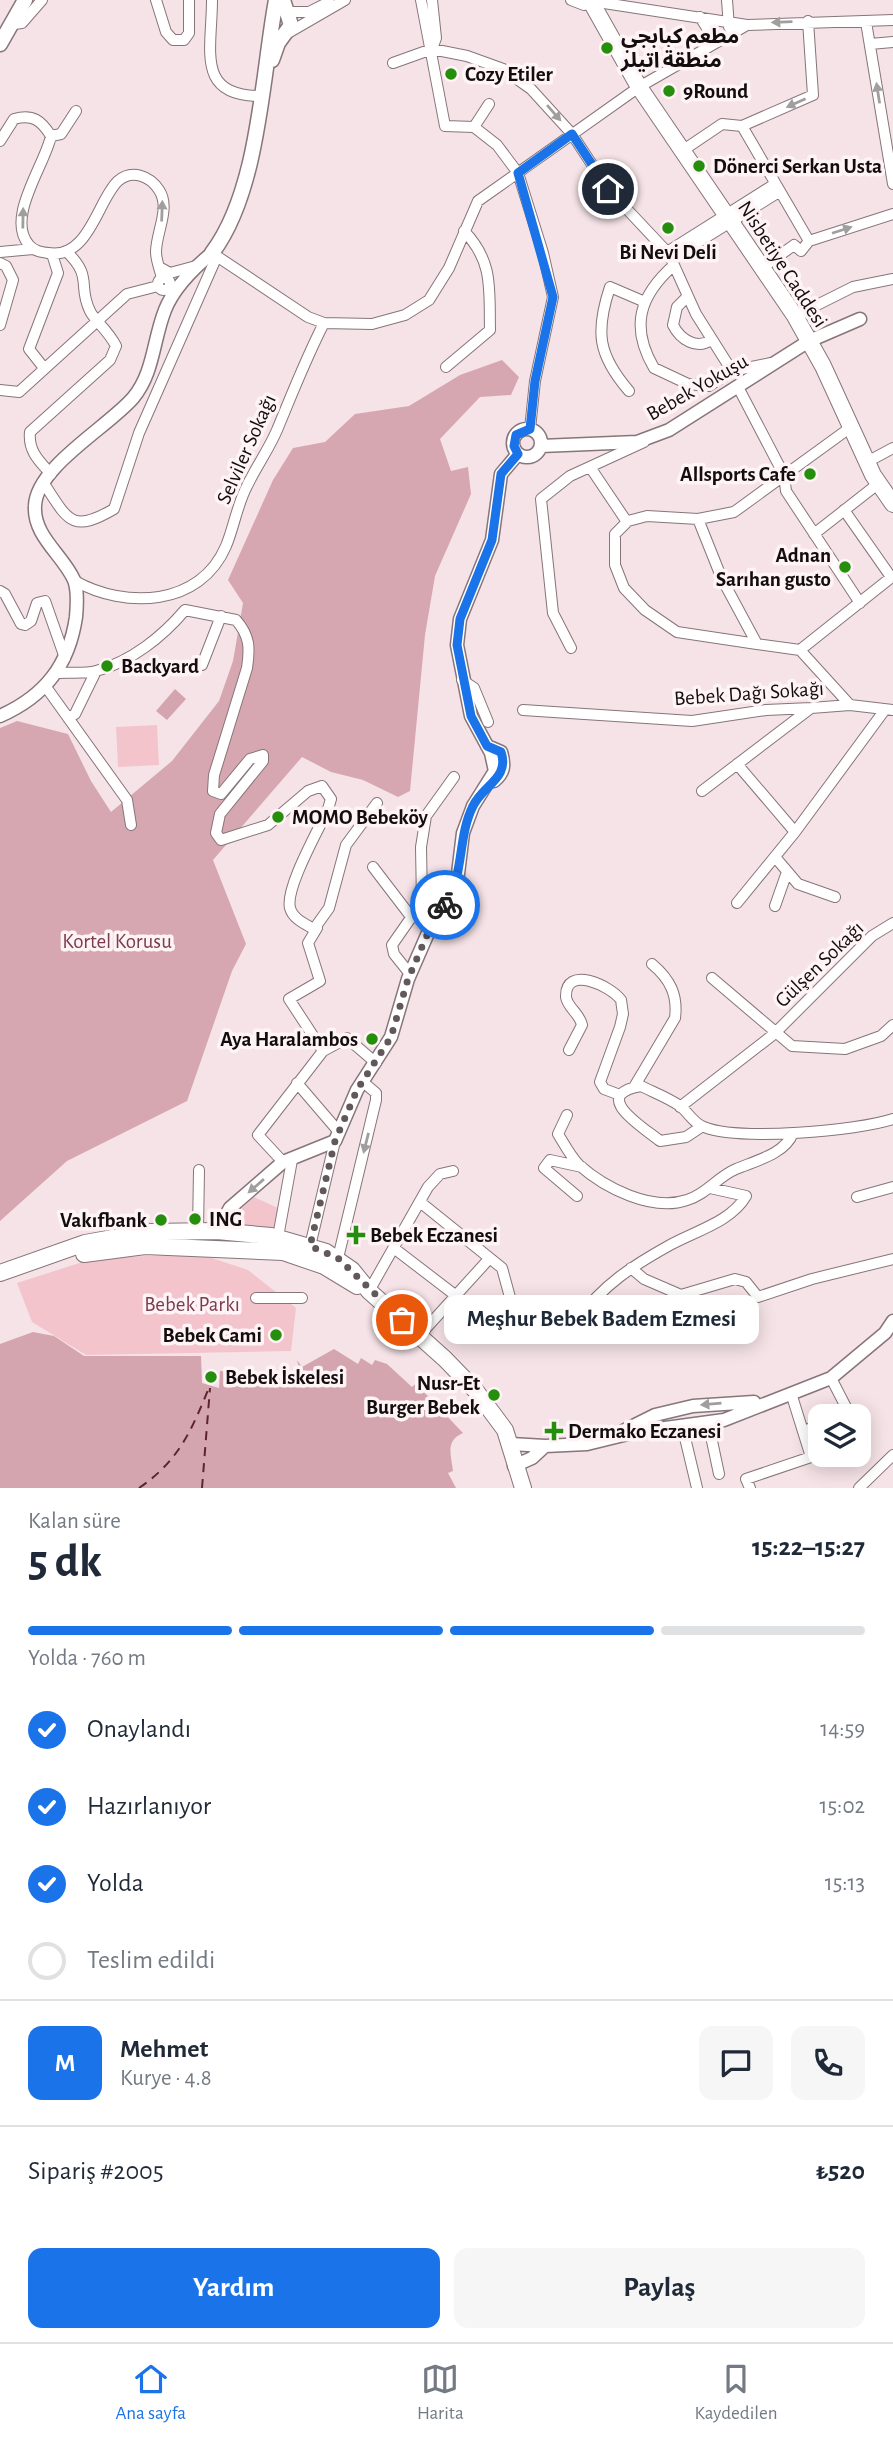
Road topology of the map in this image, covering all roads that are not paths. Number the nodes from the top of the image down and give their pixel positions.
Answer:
1 (25, 0) edge
2 (42, 0) edge
3 (156, 0) edge
4 (189, 0) edge
5 (212, 0) edge
6 (276, 0) edge
7 (332, 0) edge
8 (345, 0) edge
9 (421, 0) edge
10 (432, 0) edge
11 (727, 0) edge
12 (583, 1) edge
13 (286, 6) edge
14 (700, 18) junction
15 (893, 20) edge
16 (726, 21) junction
17 (808, 21) junction
18 (866, 22) junction
19 (14, 24) junction
20 (747, 25) junction
21 (279, 28) junction
22 (729, 35) junction
23 (893, 43) edge
24 (0, 44) edge
25 (870, 44) junction
26 (709, 46) junction
27 (432, 49) junction
28 (393, 63) dead end
29 (639, 87) junction
30 (262, 96) junction
31 (489, 104) dead end
32 (76, 111) dead end
33 (741, 126) junction
34 (474, 127) junction
35 (572, 134) junction
36 (51, 136) junction
37 (0, 141) edge
38 (682, 151) junction
39 (518, 173) junction
40 (893, 184) edge
41 (777, 188) junction
42 (893, 214) edge
43 (729, 218) junction
44 (464, 231) junction
45 (809, 241) junction
46 (33, 249) junction
47 (0, 251) edge
48 (66, 251) junction
49 (52, 254) junction
50 (214, 254) junction
51 (670, 258) junction
52 (0, 263) edge
53 (196, 266) junction
54 (159, 267) junction
55 (762, 268) junction
56 (893, 279) edge
57 (169, 287) junction
58 (688, 296) junction
59 (645, 302) junction
60 (794, 316) junction
61 (99, 319) junction
62 (860, 319) dead end
63 (324, 323) junction
64 (0, 325) edge
65 (712, 339) junction
66 (809, 341) junction
67 (777, 362) junction
68 (446, 367) dead end
69 (44, 368) junction
70 (732, 371) junction
71 (738, 387) junction
72 (0, 390) edge
73 (629, 391) dead end
74 (851, 427) junction
75 (530, 429) junction
76 (669, 429) junction
77 (541, 446) junction
78 (893, 448) edge
79 (518, 454) junction
80 (867, 462) junction
81 (590, 467) junction
82 (784, 475) junction
83 (47, 478) junction
84 (879, 483) junction
85 (893, 504) edge
86 (844, 510) junction
87 (698, 520) junction
88 (627, 522) junction
89 (814, 534) junction
90 (892, 577) edge
91 (75, 581) junction
92 (0, 591) edge
93 (860, 603) junction
94 (221, 616) junction
95 (757, 644) junction
96 (571, 648) dead end
97 (800, 650) junction
98 (65, 658) junction
99 (202, 665) dead end
100 (96, 671) junction
101 (58, 673) junction
102 (462, 680) junction
103 (46, 687) junction
104 (850, 705) junction
105 (811, 708) junction
106 (523, 710) dead end
107 (888, 710) edge
108 (0, 716) edge
109 (68, 718) junction
110 (488, 722) dead end
111 (737, 764) junction
112 (454, 777) dead end
113 (702, 791) dead end
114 (377, 803) dead end
115 (131, 825) dead end
116 (795, 832) junction
117 (775, 857) junction
118 (373, 867) dead end
119 (787, 872) junction
120 (835, 897) dead end
121 (737, 903) dead end
122 (775, 906) dead end
123 (412, 918) junction
124 (893, 923) edge
125 (317, 929) junction
126 (652, 964) dead end
127 (410, 974) junction
128 (712, 978) dead end
129 (893, 1024) edge
130 (774, 1034) junction
131 (569, 1050) dead end
132 (323, 1052) junction
133 (376, 1063) junction
134 (363, 1082) junction
135 (296, 1083) junction
136 (634, 1087) junction
137 (620, 1095) junction
138 (681, 1107) junction
139 (567, 1115) dead end
140 (893, 1119) edge
141 (701, 1127) junction
142 (793, 1133) junction
143 (337, 1136) junction
144 (288, 1161) junction
145 (582, 1167) junction
146 (199, 1170) dead end
147 (453, 1171) dead end
148 (893, 1187) edge
149 (710, 1188) junction
150 (577, 1196) dead end
151 (857, 1197) dead end
152 (420, 1202) junction
153 (198, 1231) junction
154 (217, 1231) junction
155 (179, 1239) junction
156 (273, 1241) junction
157 (216, 1249) junction
158 (395, 1249) junction
159 (307, 1252) junction
160 (338, 1258) junction
161 (893, 1259) edge
162 (488, 1260) junction
163 (631, 1268) junction
164 (0, 1273) edge
165 (0, 1282) edge
166 (369, 1291) junction
167 (455, 1295) junction
168 (256, 1298) dead end
169 (302, 1298) dead end
170 (514, 1312) dead end
171 (578, 1320) dead end
172 (893, 1321) edge
173 (419, 1336) junction
174 (889, 1337) edge
175 (831, 1378) junction
176 (785, 1395) junction
177 (844, 1404) edge
178 (708, 1422) junction
179 (682, 1425) junction
180 (808, 1429) edge
181 (804, 1431) junction
182 (614, 1437) junction
183 (511, 1444) junction
184 (545, 1446) junction
185 (893, 1455) edge
186 (514, 1466) junction
187 (719, 1474) dead end
188 (523, 1488) edge
189 (698, 1488) edge
190 (750, 1488) edge
191 (859, 1488) edge

1 - 19 main road
2 - 19 street
3 - 4 street
5 - 30 street
6 - 21 main road
7 - 13 street
8 - 21 street
9 - 27 street
10 - 27 street
11 - 16 street
12 - 14 street
12 - 29 main road, Nisbetiye Caddesi
13 - 21 main road
13 - 21 main road
14 - 16 street
14 - 26 street
15 - 18 street
16 - 20 street
16 - 22 street
17 - 18 street
17 -> 20 street
17 -> 33 street
18 - 25 street
19 - 24 main road
20 - 22 street
21 - 30 main road
22 - 26 street
23 - 25 street
40 -> 25 street
26 - 29 street
27 - 28 street
27 - 34 street
27 -> 35 street
29 - 35 street
29 - 38 main road, Nisbetiye Caddesi
30 - 50 main road
31 - 34 street
32 - 36 street
33 - 38 street
33 - 41 street
34 - 39 street
35 - 39 street
35 - 51 street
36 - 37 street
46 -> 36 street
38 - 43 main road, Nisbetiye Caddesi
39 - 44 street
39 - 75 street
41 - 43 street
41 - 45 street
45 -> 42 street
43 - 51 street
43 - 55 main road, Nisbetiye Caddesi
44 - 63 street
44 - 68 street
45 - 55 street
46 - 47 street
46 - 49 street
48 - 49 street
54 -> 48 street
48 - 61 street
49 - 69 street
50 - 53 street
50 - 57 street
50 - 63 street
50 - 83 street
51 - 58 street
51 - 59 street
52 - 64 street
53 - 54 street
53 - 57 street
54 - 57 street
55 - 60 main road, Nisbetiye Caddesi
56 - 60 street
57 - 61 street
57 - 83 street
58 - 65 street
58 - 65 street
59 - 70 street
59 - 73 street
60 - 66 main road, Nisbetiye Caddesi
61 - 69 street
61 - 83 street
62 - 66 street, Bebek Yokuşu
63 - 91 street, Selviler Sokağı
65 - 70 street
66 - 67 street, Bebek Yokuşu
66 - 74 main road, Nisbetiye Caddesi
67 - 70 street
67 - 71 street, Bebek Yokuşu
69 - 72 street
71 - 76 street, Bebek Yokuşu
71 - 82 street
74 - 80 main road, Nisbetiye Caddesi
74 - 82 street
75 - 77 street
75 - 79 street
76 - 77 street, Bebek Yokuşu
76 - 81 street
77 - 79 street
78 - 80 street
79 - 102 street
80 - 84 main road, Nisbetiye Caddesi
81 - 88 street
81 - 96 street
82 - 87 street
82 - 89 street
83 - 91 street
84 - 85 main road, Nisbetiye Caddesi
84 - 86 street
86 - 89 street
86 - 90 street
87 - 88 street
87 - 95 street
88 - 95 street
89 - 93 street
90 - 93 street
91 - 98 street
92 - 98 street
93 - 97 street
94 - 99 street
94 - 100 street
94 - 125 street
95 - 97 street
97 - 104 street
98 - 101 street
100 - 101 street
100 - 109 street
101 - 103 street
102 - 110 street
102 - 127 street
103 - 108 street
103 - 109 street
104 - 105 street, Bebek Dağı Sokağı
104 - 107 street, Bebek Dağı Sokağı
105 - 106 street, Bebek Dağı Sokağı
105 - 111 street
107 - 116 street
109 - 115 street
111 - 113 street
111 - 116 street
112 - 123 street
114 - 125 street
116 - 117 street
117 - 119 street
117 - 121 street
118 - 123 street
119 - 120 street
119 - 122 street
123 - 127 street
124 - 130 street, Gülşen Sokağı
125 - 132 street
126 - 136 street
127 - 133 street
128 - 130 street, Gülşen Sokağı
129 - 130 street
130 - 138 street
131 - 137 street
132 - 133 street
132 - 135 street
133 - 134 street
134 - 143 street
134 -> 160 street
135 - 143 street
135 - 144 street
136 - 137 street
136 - 138 street
137 - 141 street
138 - 141 street
139 - 145 street
140 - 142 street
141 - 142 street
142 - 149 street
143 - 144 street
143 - 159 street
144 -> 154 street
144 - 156 street
145 - 149 street
145 - 150 street
146 - 153 street
147 - 152 street
148 - 151 street
149 - 163 street
152 - 158 street
152 - 162 street
153 - 154 main road
153 - 155 main road
154 - 156 main road
154 - 157 main road
155 - 157 main road
155 - 164 main road
155 - 165 main road
156 - 157 main road
156 - 159 main road
158 - 166 street
158 - 167 street
159 - 160 main road
159 - 166 main road
160 - 166 main road
161 - 163 street
162 - 167 street
162 - 170 street
163 - 171 street
166 - 173 main road
167 - 173 street
168 - 169 street
172 - 174 street
173 - 183 main road
174 - 175 street
175 - 176 street
175 - 177 street
176 - 178 street
176 - 181 street
176 -> 182 street
178 - 179 street
178 - 187 street
179 - 182 street
179 - 189 street
180 - 181 street
181 - 190 street
182 - 184 street
183 - 184 street
183 - 186 main road
184 - 186 street
185 - 191 street
186 - 188 main road

